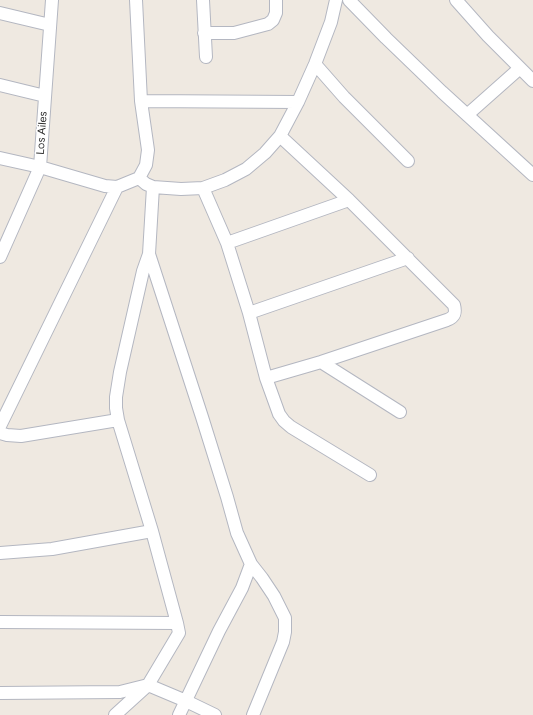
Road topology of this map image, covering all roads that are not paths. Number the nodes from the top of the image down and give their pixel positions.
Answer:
1 (52, 0) edge
2 (136, 0) edge
3 (204, 0) edge
4 (276, 0) edge
5 (336, 0) edge
6 (349, 0) edge
7 (456, 0) edge
8 (0, 13) edge
9 (50, 25) junction
10 (204, 33) junction
11 (206, 57) dead end
12 (315, 64) junction
13 (520, 68) junction
14 (533, 81) edge
15 (0, 85) edge
16 (45, 96) junction
17 (141, 101) junction
18 (298, 102) junction
19 (468, 115) junction
20 (280, 136) junction
21 (0, 158) edge
22 (408, 161) dead end
23 (40, 167) junction
24 (533, 175) edge
25 (139, 178) junction
26 (117, 187) junction
27 (153, 188) junction
28 (203, 188) junction
29 (349, 200) junction
30 (226, 243) junction
31 (149, 254) junction
32 (0, 257) edge
33 (408, 258) junction
34 (249, 313) junction
35 (321, 362) junction
36 (266, 378) junction
37 (400, 412) dead end
38 (118, 420) junction
39 (0, 426) edge
40 (0, 433) edge
41 (370, 475) dead end
42 (152, 531) junction
43 (0, 553) edge
44 (251, 564) junction
45 (0, 622) edge
46 (177, 623) junction
47 (148, 686) junction
48 (0, 693) edge
49 (186, 701) junction
50 (115, 715) edge
51 (179, 715) edge
52 (215, 715) edge
53 (253, 715) edge

1 - 9 street, Los Ailes
2 - 17 street
3 - 10 street
4 - 10 street
5 - 12 street
6 - 19 street
7 - 13 street
8 - 9 street
9 - 16 street, Los Ailes
10 - 11 street
12 - 18 street
12 - 22 street
13 - 14 street
13 - 19 street
15 - 16 street
16 - 23 street, Los Ailes
17 - 18 street
17 - 25 street
18 - 20 street
19 - 24 street
20 - 28 street
20 - 29 street
21 - 23 street
23 - 26 street
23 - 32 street, Los Ailes
25 - 26 street
25 - 27 street
26 - 39 street
27 - 28 street
27 - 31 street
28 - 30 street
29 - 30 street
29 - 33 street
30 - 34 street
31 - 38 street
31 - 44 street
33 - 34 street
33 - 35 street
34 - 36 street
35 - 36 street
35 - 37 street
36 - 41 street
38 - 40 street
38 - 42 street
42 - 43 street
42 - 46 street
44 - 49 street
44 - 53 street
45 - 46 street
46 - 47 street
47 - 48 street
47 - 49 street
47 - 50 street
49 - 51 street
49 - 52 street

